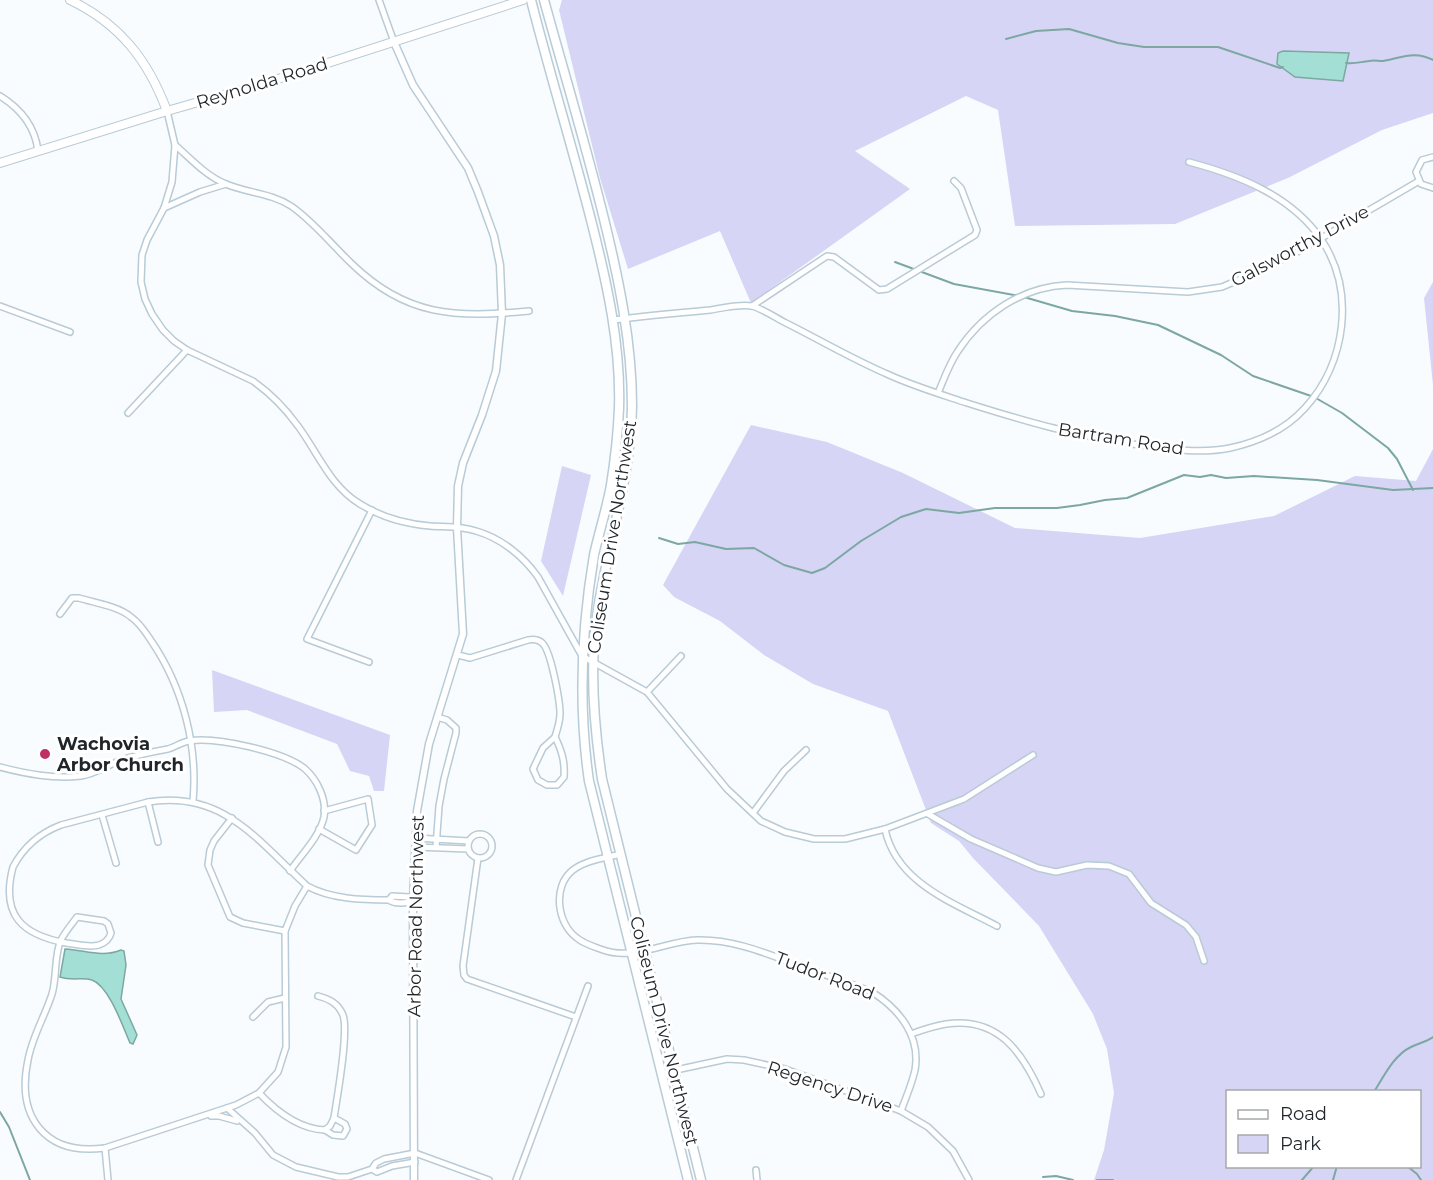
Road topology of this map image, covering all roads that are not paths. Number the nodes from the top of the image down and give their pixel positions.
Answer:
1 (70, 0) edge
2 (379, 0) edge
3 (523, 0) edge
4 (531, 0) edge
5 (544, 0) edge
6 (393, 42) junction
7 (0, 96) edge
8 (167, 111) junction
9 (175, 145) junction
10 (38, 151) junction
11 (1433, 157) edge
12 (1189, 162) dead end
13 (0, 164) edge
14 (954, 181) dead end
15 (1419, 181) junction
16 (226, 184) junction
17 (1433, 188) edge
18 (164, 208) junction
19 (1320, 239) junction
20 (0, 306) edge
21 (752, 306) junction
22 (529, 311) dead end
23 (502, 314) junction
24 (626, 319) junction
25 (613, 320) junction
26 (70, 332) dead end
27 (187, 350) junction
28 (938, 393) junction
29 (128, 413) dead end
30 (372, 510) junction
31 (458, 528) junction
32 (60, 614) dead end
33 (458, 655) junction
34 (582, 656) junction
35 (681, 656) dead end
36 (369, 662) dead end
37 (593, 662) junction
38 (648, 692) junction
39 (437, 717) junction
40 (555, 737) junction
41 (190, 741) junction
42 (806, 750) dead end
43 (1033, 754) dead end
44 (0, 767) edge
45 (193, 801) junction
46 (148, 802) junction
47 (324, 811) junction
48 (753, 813) junction
49 (928, 814) junction
50 (102, 815) junction
51 (232, 818) junction
52 (319, 829) junction
53 (885, 829) junction
54 (415, 838) junction
55 (437, 839) junction
56 (469, 841) junction
57 (158, 842) dead end
58 (415, 847) junction
59 (436, 847) junction
60 (468, 849) junction
61 (621, 854) junction
62 (608, 857) junction
63 (478, 858) junction
64 (116, 863) dead end
65 (291, 871) junction
66 (307, 886) junction
67 (414, 900) junction
68 (997, 926) dead end
69 (285, 931) junction
70 (60, 941) junction
71 (644, 950) junction
72 (632, 953) junction
73 (1204, 960) dead end
74 (588, 986) dead end
75 (318, 996) dead end
76 (285, 998) junction
77 (254, 1017) dead end
78 (576, 1017) junction
79 (911, 1034) junction
80 (673, 1070) junction
81 (662, 1073) junction
82 (259, 1093) junction
83 (1041, 1094) dead end
84 (227, 1108) junction
85 (901, 1111) junction
86 (203, 1117) junction
87 (334, 1118) junction
88 (243, 1123) junction
89 (325, 1130) junction
90 (105, 1148) junction
91 (415, 1153) junction
92 (394, 1156) junction
93 (415, 1162) junction
94 (396, 1165) junction
95 (372, 1169) junction
96 (756, 1170) dead end
97 (312, 1172) junction
98 (348, 1179) edge
99 (108, 1180) edge
100 (310, 1180) edge
101 (414, 1180) edge
102 (489, 1180) edge
103 (516, 1180) edge
104 (688, 1180) edge
105 (701, 1180) edge
106 (757, 1180) edge
107 (969, 1180) edge

1 - 8 main road
2 - 6 street, Arbor Road Northwest
3 - 6 main road, Reynolda Road
4 - 25 main road, Coliseum Drive Northwest
5 - 24 main road, Coliseum Drive Northwest
6 - 8 main road, Reynolda Road
6 - 23 street, Arbor Road Northwest
7 - 10 street
8 - 9 street
8 - 10 main road, Reynolda Road
9 - 16 street
9 - 18 street
10 - 13 main road, Reynolda Road
11 - 15 street
12 - 19 street, Bartram Road
14 - 21 street
15 - 17 street
15 - 19 street, Galsworthy Drive
16 - 18 street
16 - 23 street
18 - 27 street
19 - 28 street, Galsworthy Drive
19 - 28 street, Bartram Road
20 - 26 street
21 - 24 street
21 - 28 street, Bartram Road
22 - 23 street
23 - 31 street, Arbor Road Northwest
24 - 25 street
24 - 37 main road, Coliseum Drive Northwest
25 - 34 main road, Coliseum Drive Northwest
27 - 29 street
27 - 30 street
30 - 31 street
30 - 36 street
31 - 33 street, Arbor Road Northwest
31 - 34 street
32 - 41 street
33 - 39 street, Arbor Road Northwest
33 - 40 street
34 - 37 street
34 - 62 main road, Coliseum Drive Northwest
35 - 38 street
37 - 38 street
37 - 61 main road, Coliseum Drive Northwest
38 - 48 street
39 - 54 street, Arbor Road Northwest
39 - 55 street
40 - 40 street
41 - 44 street
41 - 45 street
41 - 47 street
42 - 48 street
43 - 49 street
45 - 46 street
45 - 51 street
46 - 50 street
46 - 57 street
47 - 52 street
47 - 52 street
48 - 53 street
49 - 53 street
49 - 73 street
50 - 64 street
50 - 70 street
51 - 65 street
51 - 69 street
52 - 65 street
53 - 68 street
54 - 55 street
54 - 58 street, Arbor Road Northwest
55 - 56 street
55 - 59 street
56 - 60 street
56 - 63 street
58 - 59 street
58 - 67 street, Arbor Road Northwest
59 - 60 street
60 - 63 street
61 - 62 street
61 - 71 main road, Coliseum Drive Northwest
62 - 72 main road, Coliseum Drive Northwest
62 - 72 street
63 - 78 street
65 - 66 street
66 - 67 street
66 - 69 street
67 - 91 street, Arbor Road Northwest
69 - 76 street
70 - 70 street
70 - 90 street
71 - 72 street, Tudor Road
71 - 79 street, Tudor Road
71 - 80 main road, Coliseum Drive Northwest
72 - 81 main road, Coliseum Drive Northwest
74 - 78 street
75 - 87 street
76 - 77 street
76 - 82 street
78 - 103 street
79 - 83 street
79 - 85 street, Tudor Road
80 - 81 street, Regency Drive
80 - 85 street, Regency Drive
80 - 105 main road, Coliseum Drive Northwest
81 - 104 main road, Coliseum Drive Northwest
82 - 84 street
82 - 89 street
84 - 86 street
84 - 88 street
85 - 107 street, Regency Drive
86 - 88 street
86 - 90 street
87 - 89 street
87 - 89 street
88 - 97 street
90 - 99 street
91 - 92 street
91 - 93 street, Arbor Road Northwest
91 - 102 street
92 - 94 street
92 - 95 street
93 - 94 street
93 - 101 street, Arbor Road Northwest
94 - 95 street
95 - 98 street
96 - 106 street
97 - 98 street
97 - 100 street

